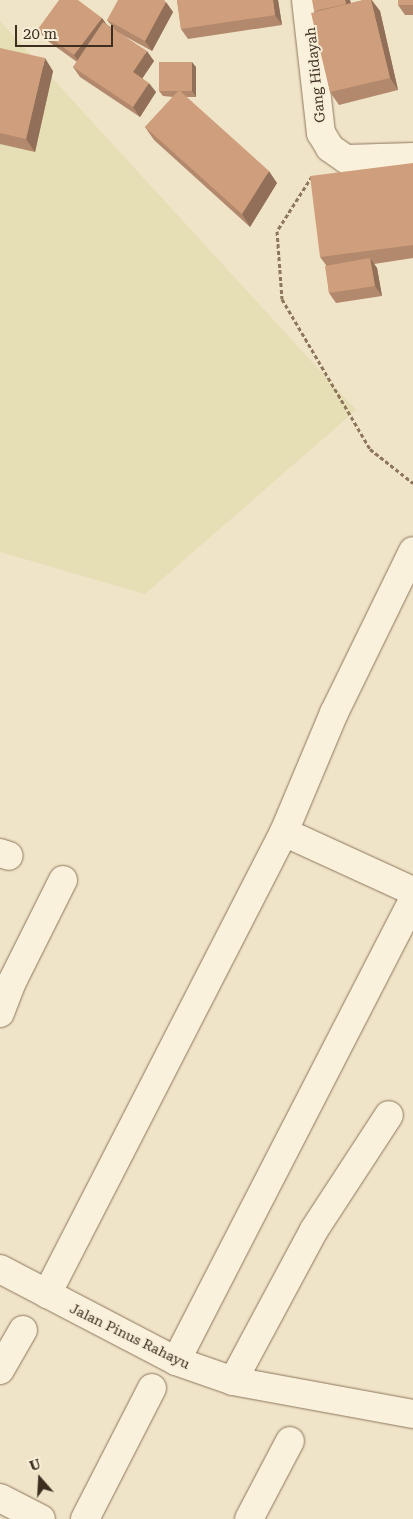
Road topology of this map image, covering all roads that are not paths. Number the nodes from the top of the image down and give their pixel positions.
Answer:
1 (306, 0) edge
2 (413, 157) edge
3 (413, 551) edge
4 (284, 832) junction
5 (63, 880) dead end
6 (413, 892) edge
7 (413, 900) edge
8 (0, 1013) edge
9 (389, 1114) dead end
10 (0, 1269) edge
11 (47, 1294) junction
12 (23, 1330) dead end
13 (176, 1361) junction
14 (0, 1370) edge
15 (232, 1381) junction
16 (152, 1388) dead end
17 (413, 1414) edge
18 (290, 1441) dead end
19 (0, 1498) edge
20 (41, 1519) edge
21 (85, 1519) edge
22 (250, 1519) edge

1 - 2 street, Gang Hidayah
3 - 4 street
4 - 6 street
4 - 11 street
5 - 8 street
7 - 13 street
9 - 15 street
10 - 11 street, Jalan Pinus Rahayu
11 - 13 street, Jalan Pinus Rahayu
12 - 14 street
13 - 15 street, Jalan Pinus Rahayu
15 - 17 street, Jalan Pinus Rahayu
16 - 21 street
18 - 22 street
19 - 20 street

